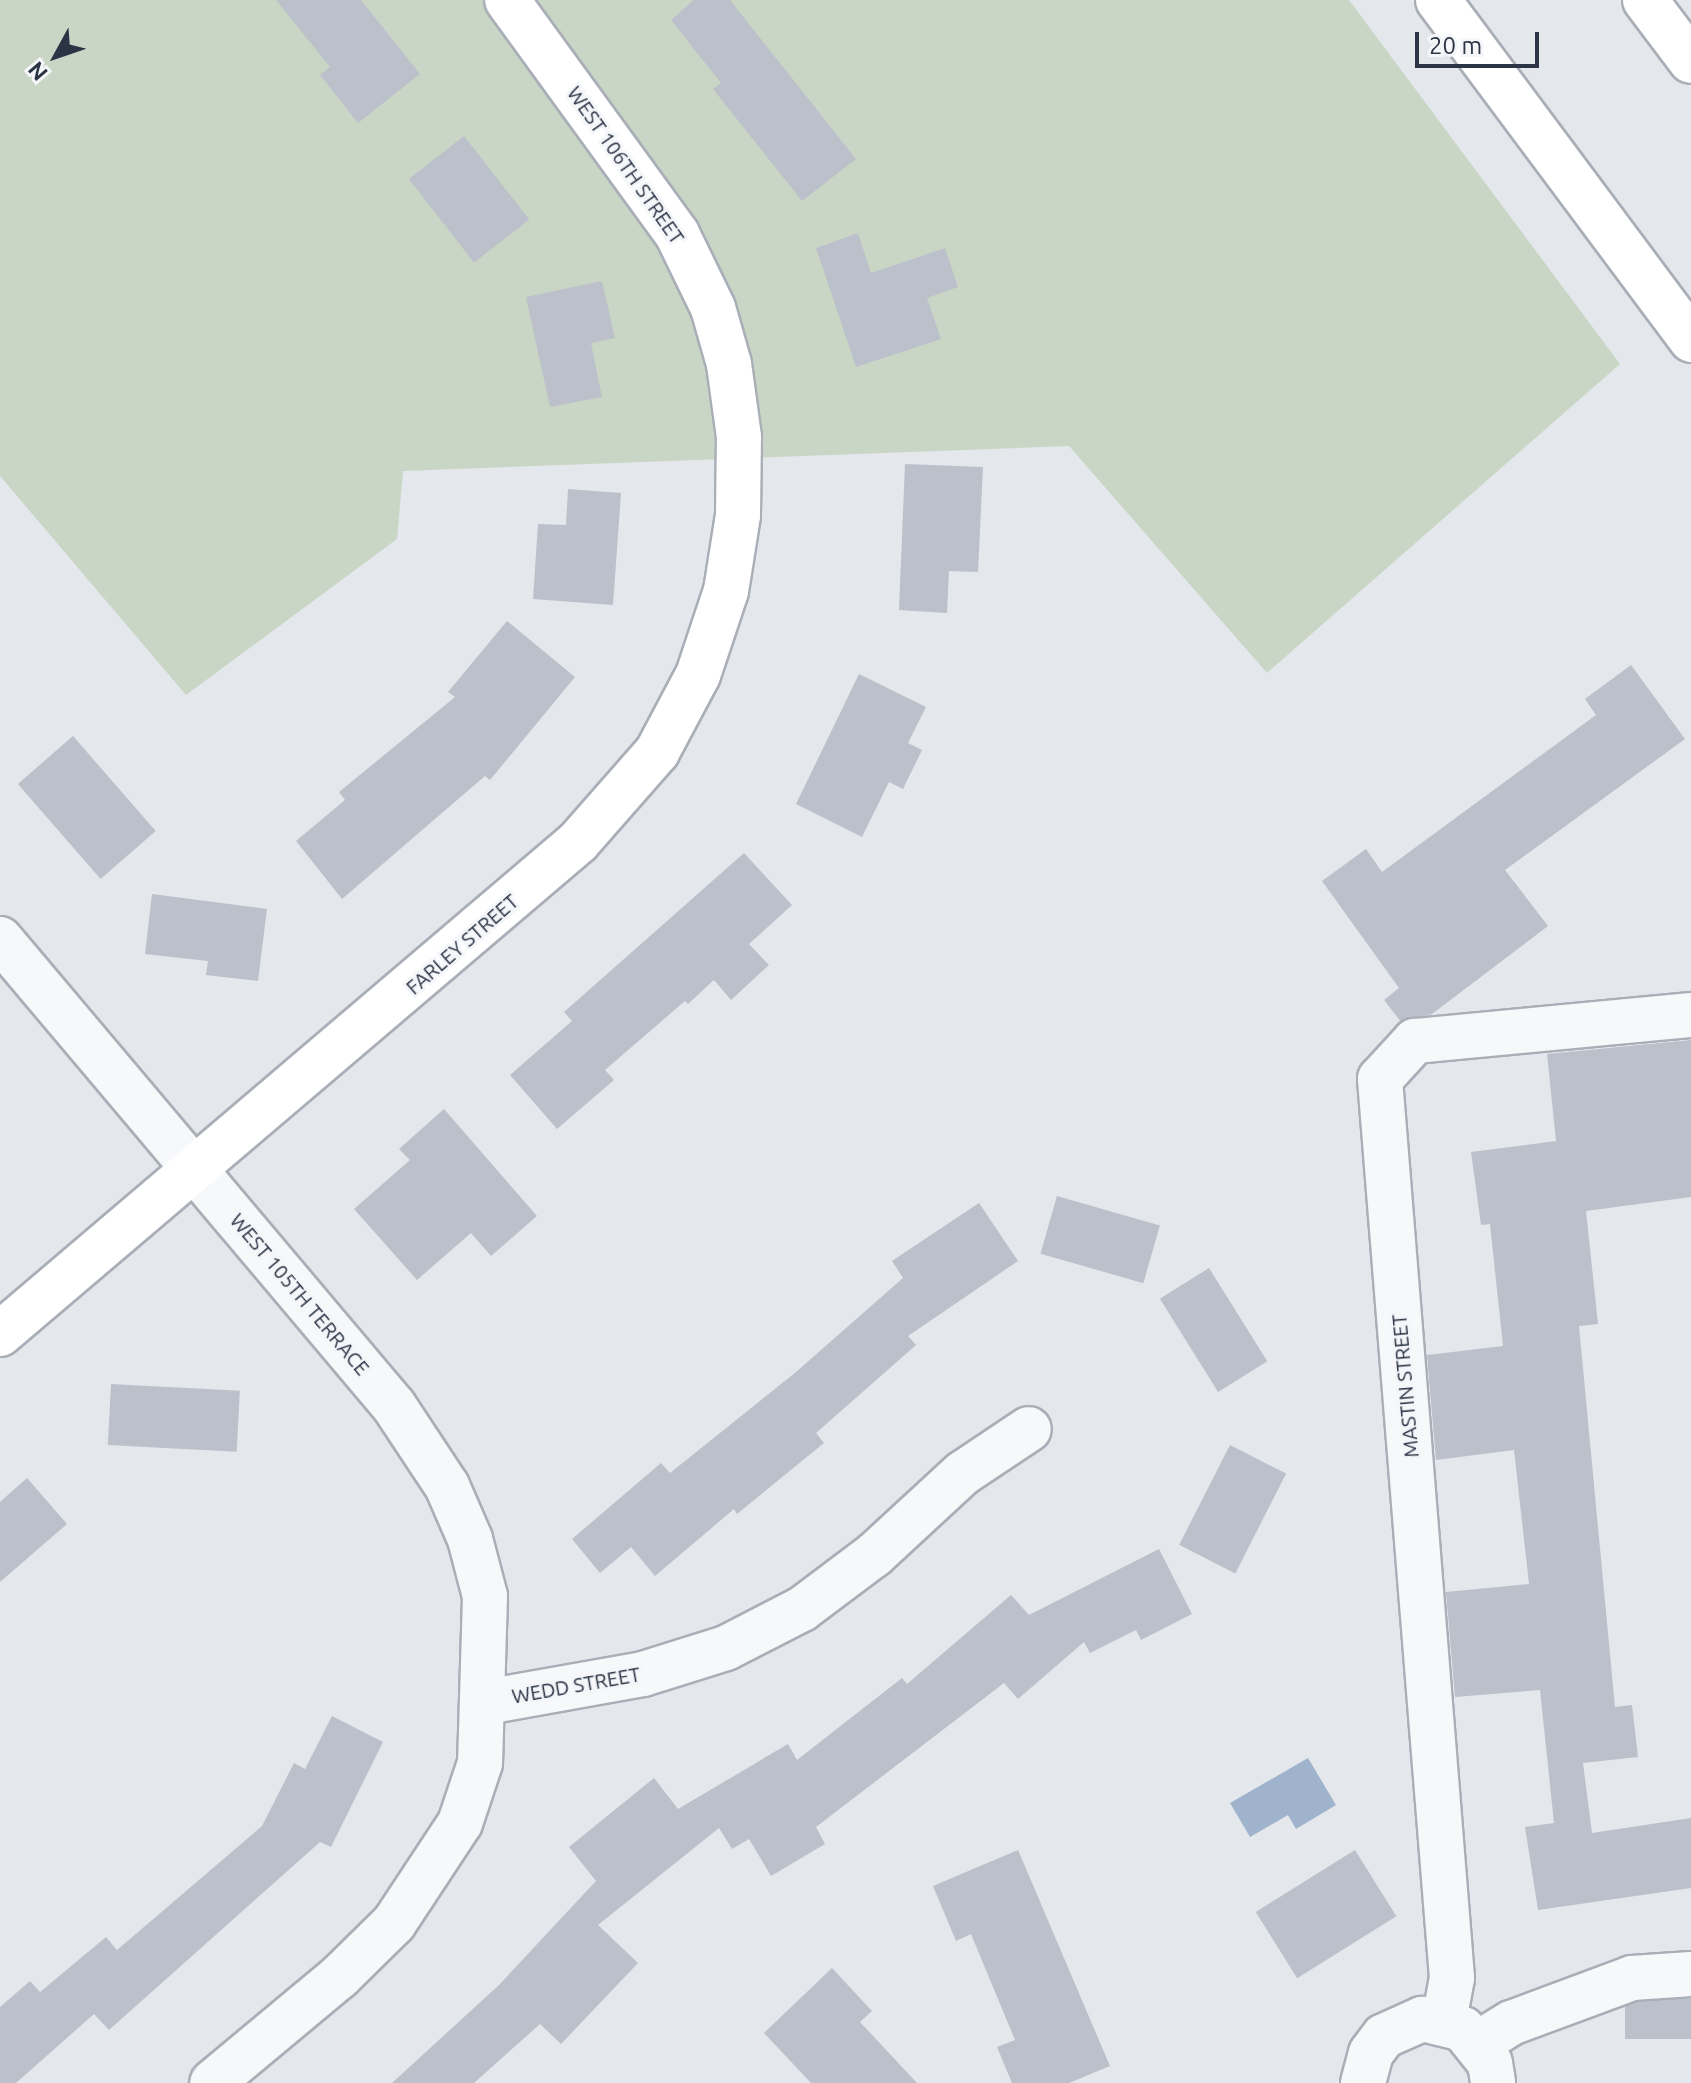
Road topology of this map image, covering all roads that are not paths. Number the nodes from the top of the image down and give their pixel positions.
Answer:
1 (507, 0) edge
2 (1438, 0) edge
3 (1645, 0) edge
4 (1691, 61) edge
5 (1691, 340) edge
6 (739, 437) joint
7 (0, 939) edge
8 (1691, 1015) edge
9 (195, 1170) junction
10 (0, 1334) edge
11 (1029, 1429) dead end
12 (486, 1702) junction
13 (1691, 1974) edge
14 (1472, 2049) edge
15 (212, 2083) edge
16 (1363, 2083) edge

1 - 6 main road, WEST 106TH STREET
2 - 5 main road
3 - 4 main road
6 - 9 main road, FARLEY STREET
7 - 9 street, WEST 105TH TERRACE
8 - 14 street, MASTIN STREET
9 - 10 main road, FARLEY STREET
9 - 12 street, WEST 105TH TERRACE
11 - 12 street, WEDD STREET
12 - 15 street, WEDD STREET
13 - 14 street
14 - 16 street

